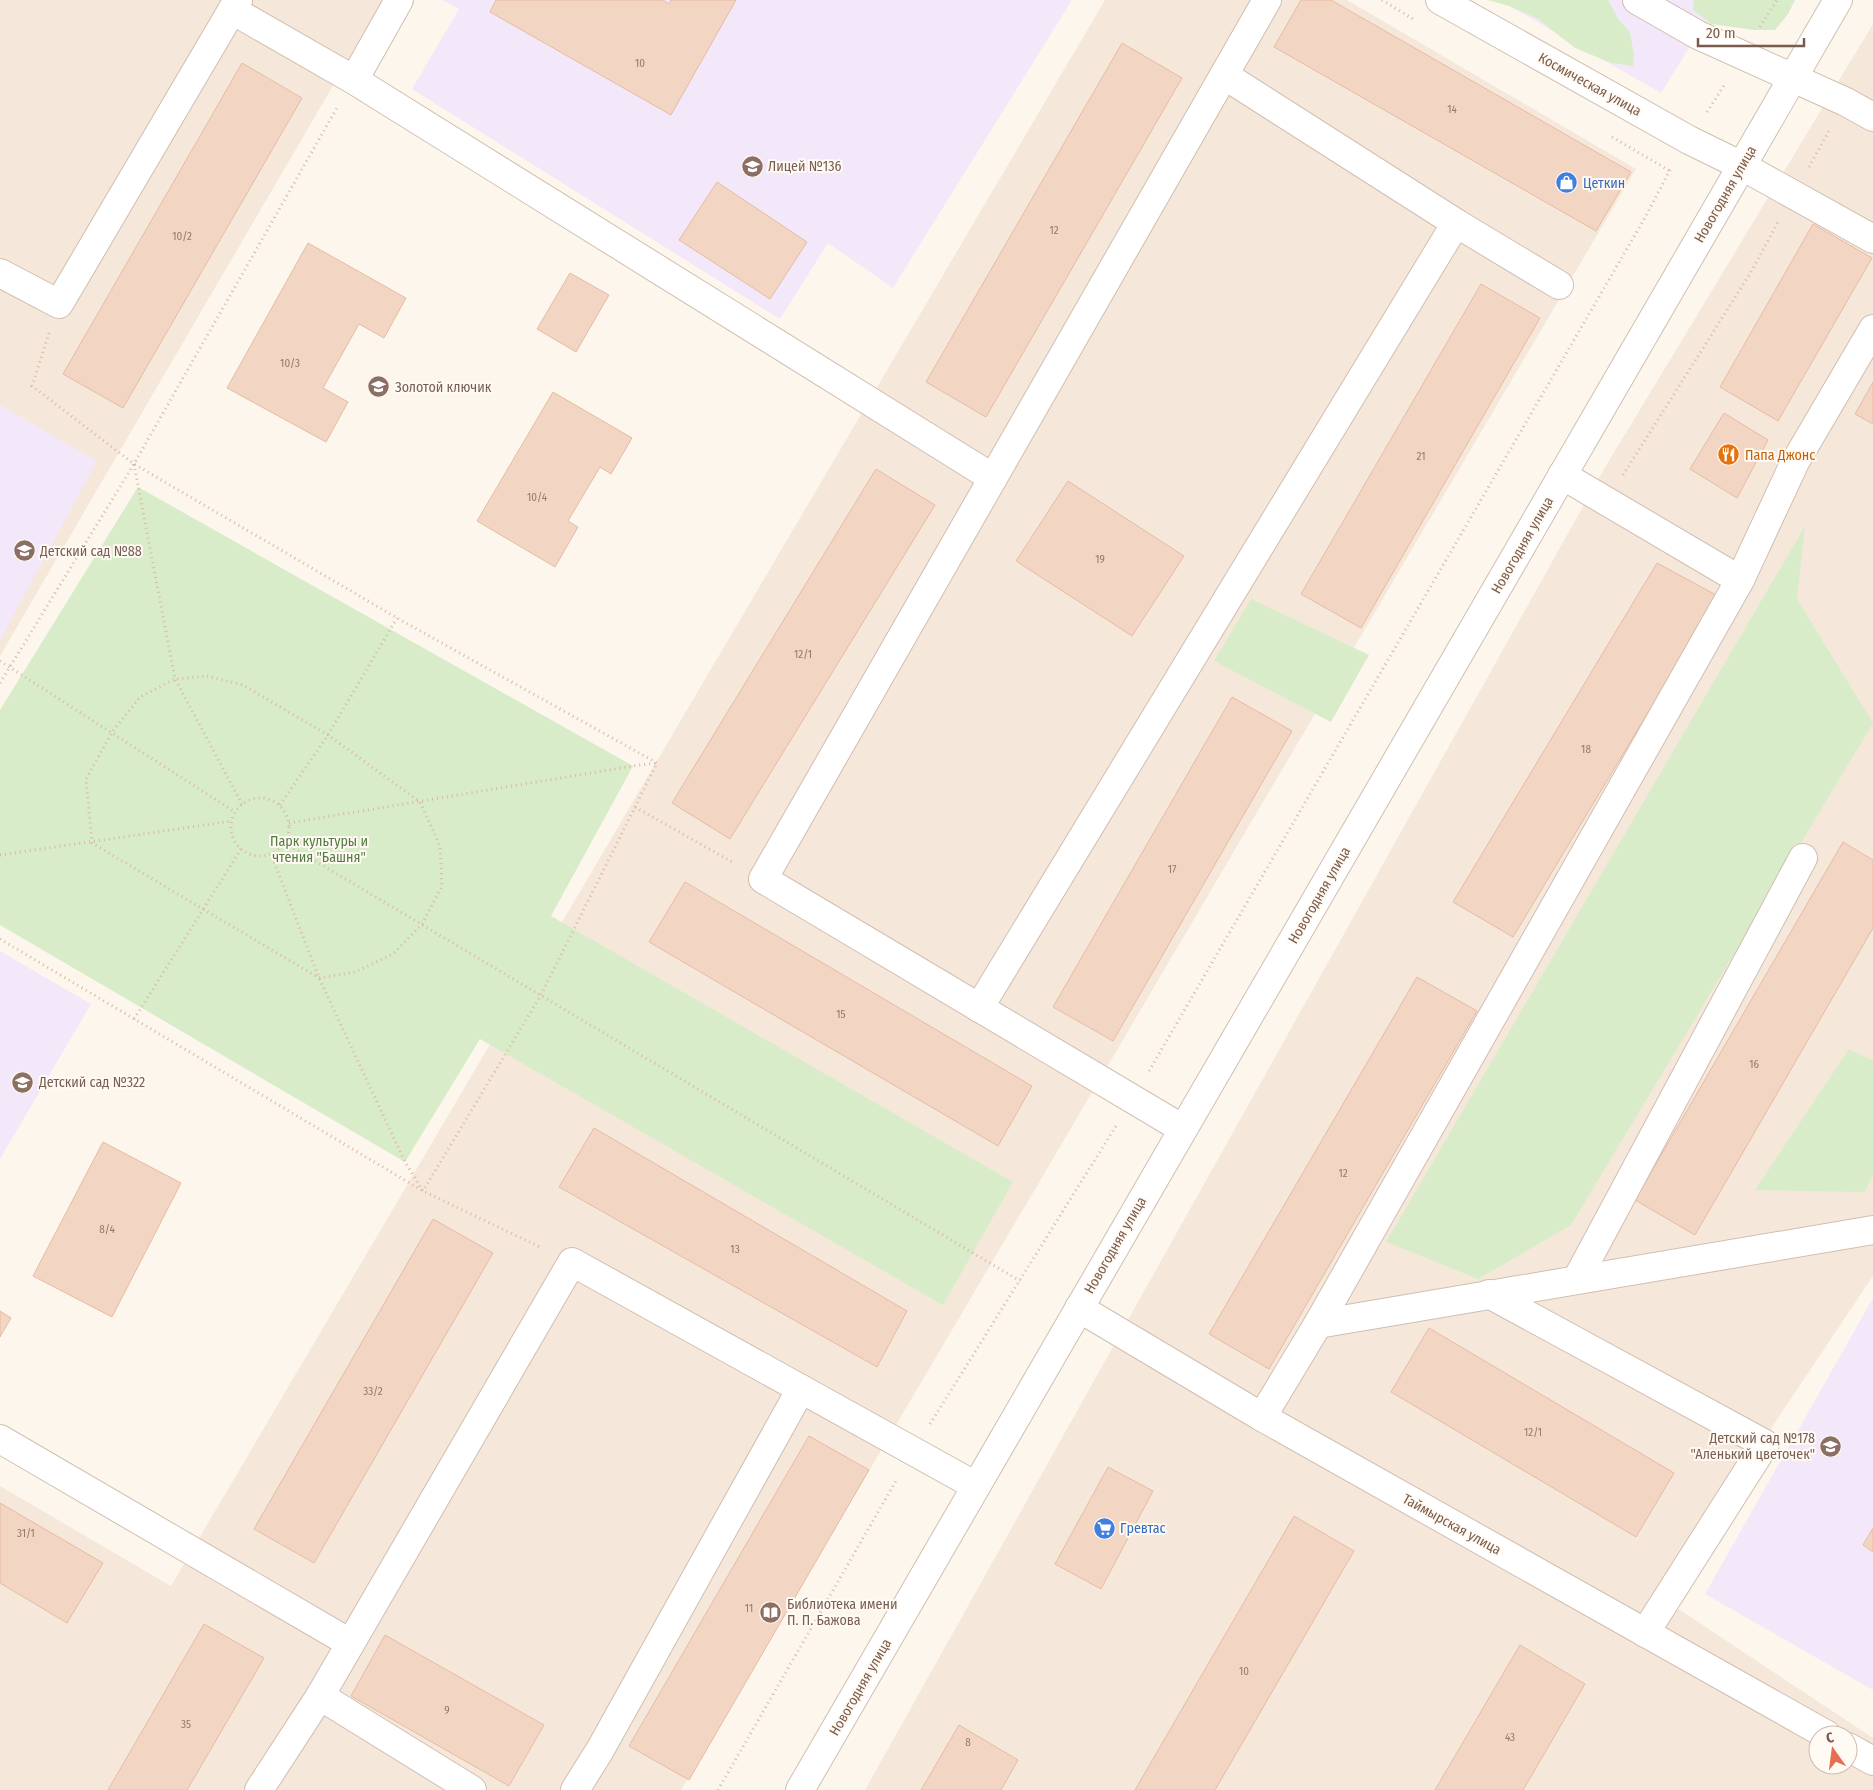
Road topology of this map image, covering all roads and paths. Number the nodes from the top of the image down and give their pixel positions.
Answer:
1 (399, 0) edge
2 (1267, 0) edge
3 (1440, 0) edge
4 (1637, 0) edge
5 (1777, 0) edge
6 (1838, 0) edge
7 (235, 5) edge
8 (1744, 55) junction
9 (1224, 75) junction
10 (1792, 78) junction
11 (354, 80) junction
12 (1846, 102) junction
13 (1873, 117) edge
14 (1689, 140) junction
15 (1742, 166) junction
16 (1793, 194) junction
17 (1456, 223) junction
18 (1873, 239) edge
19 (0, 273) edge
20 (1559, 285) dead end
21 (59, 304) junction
22 (1873, 330) edge
23 (134, 464) junction
24 (1562, 475) junction
25 (993, 478) junction
26 (1607, 501) junction
27 (1740, 580) junction
28 (398, 618) junction
29 (0, 661) edge
30 (10, 667) junction
31 (174, 679) junction
32 (0, 683) edge
33 (112, 732) junction
34 (328, 735) junction
35 (657, 763) junction
36 (420, 802) junction
37 (242, 804) junction
38 (280, 805) junction
39 (635, 807) junction
40 (235, 812) junction
41 (232, 821) junction
42 (289, 823) junction
43 (92, 843) junction
44 (285, 843) junction
45 (241, 849) junction
46 (271, 854) junction
47 (0, 855) edge
48 (1803, 858) dead end
49 (762, 879) junction
50 (203, 908) junction
51 (422, 924) junction
52 (0, 939) edge
53 (319, 978) junction
54 (540, 995) junction
55 (979, 1008) junction
56 (134, 1019) junction
57 (1132, 1099) junction
58 (1183, 1129) junction
59 (423, 1191) junction
60 (1873, 1230) edge
61 (572, 1262) junction
62 (1577, 1279) junction
63 (1020, 1281) junction
64 (1489, 1294) junction
65 (1079, 1308) junction
66 (1318, 1324) junction
67 (802, 1389) junction
68 (1262, 1417) junction
69 (0, 1439) edge
70 (913, 1451) junction
71 (976, 1486) junction
72 (1645, 1633) junction
73 (350, 1643) junction
74 (320, 1696) junction
75 (1809, 1725) edge
76 (1858, 1753) edge
77 (1873, 1761) edge
78 (259, 1790) edge
79 (472, 1790) edge
80 (575, 1790) edge
81 (718, 1790) edge
82 (800, 1790) edge

1 - 11 street
2 - 9 street
3 - 14 street, Космическая улица
4 - 8 street
5 - 8 path
6 - 10 street, Новогодняя улица
7 - 11 street
7 - 21 street
8 - 10 street
8 - 14 path
9 - 17 street
9 - 25 street
10 - 12 street
10 - 15 street, Новогодняя улица
11 - 23 path
11 - 25 street
12 - 13 street
12 - 16 path
14 - 15 street, Космическая улица
14 - 57 path
15 - 16 street, Космическая улица
15 - 24 street, Новогодняя улица
16 - 18 street, Космическая улица
16 - 26 path
17 - 20 street
17 - 55 street
19 - 21 street
21 - 23 path
22 - 27 street
23 - 28 path
23 - 30 path
23 - 31 path
24 - 26 street
24 - 58 street, Новогодняя улица
25 - 49 street
26 - 27 street
27 - 66 street
28 - 34 path
28 - 35 path
29 - 30 path
30 - 32 path
30 - 33 path
31 - 33 path
31 - 34 path
31 - 37 path
33 - 40 path
33 - 43 path
34 - 36 path
34 - 38 path
35 - 36 path
35 - 39 path
36 - 42 path
36 - 51 path
37 - 38 path
37 - 40 path
38 - 42 path
39 - 49 path
39 - 54 path
40 - 41 path
41 - 43 path
41 - 45 path
42 - 44 path
43 - 47 path
43 - 50 path
44 - 46 path
44 - 51 path
45 - 46 path
45 - 50 path
46 - 53 path
48 - 62 street
49 - 55 street
50 - 53 path
50 - 56 path
51 - 53 path
51 - 54 path
52 - 56 path
53 - 59 path
54 - 59 path
54 - 63 path
55 - 57 street
56 - 59 path
57 - 58 street
57 - 63 path
58 - 65 street, Новогодняя улица
59 - 61 path
60 - 62 street
61 - 67 street
61 - 73 street
62 - 64 street
63 - 70 path
64 - 66 street
64 - 72 street
65 - 68 street, Таймырская улица
65 - 71 street, Новогодняя улица
66 - 68 street
67 - 70 street
67 - 80 street
68 - 72 street, Таймырская улица
69 - 73 street
70 - 71 street
70 - 81 path
71 - 82 street, Новогодняя улица
72 - 75 street, Таймырская улица
73 - 74 street
74 - 78 street
74 - 79 street
76 - 77 street

